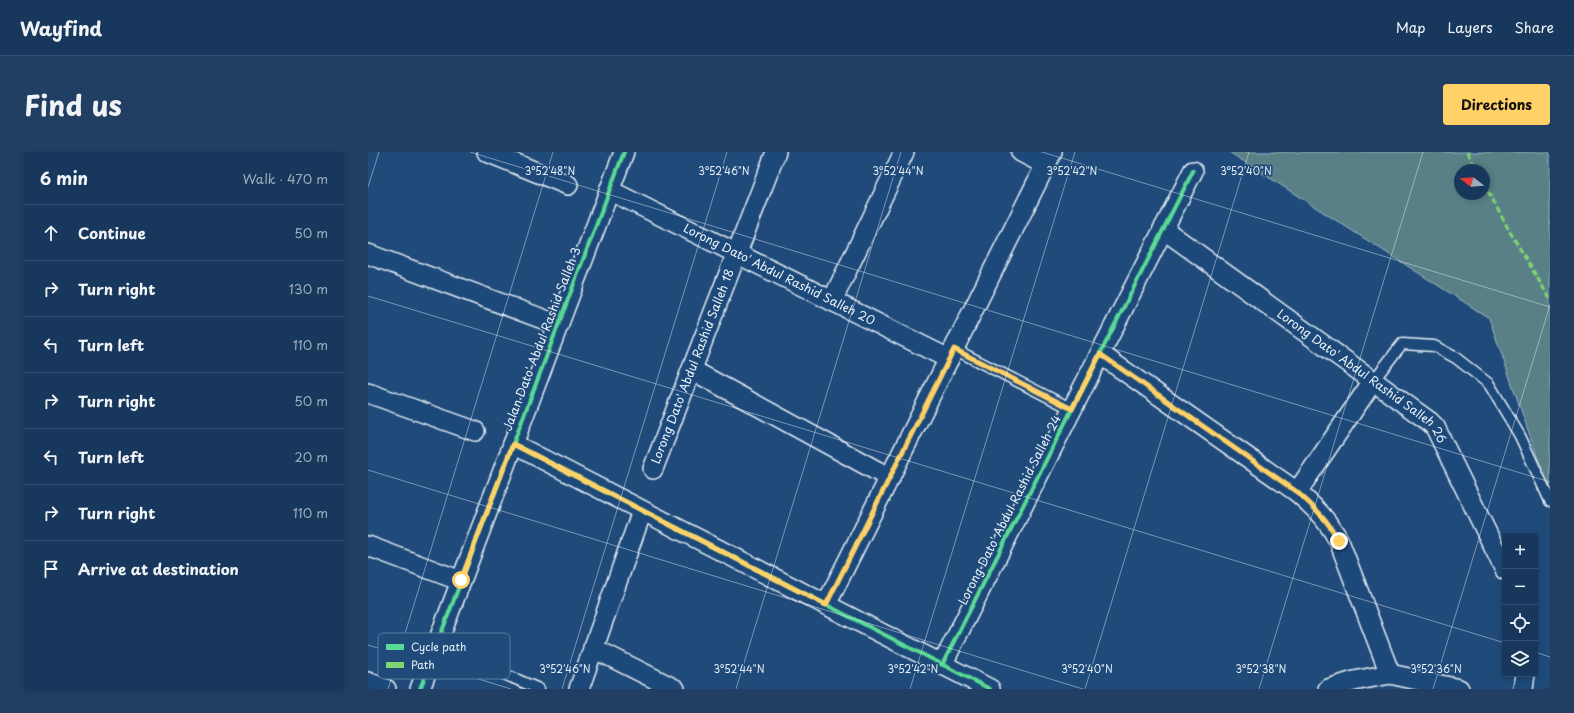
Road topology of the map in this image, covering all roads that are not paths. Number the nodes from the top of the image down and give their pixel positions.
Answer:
1 (487, 152) edge
2 (624, 152) edge
3 (776, 152) edge
4 (904, 152) edge
5 (1020, 152) edge
6 (1049, 158) edge
7 (1193, 171) dead end
8 (568, 185) dead end
9 (609, 190) junction
10 (1163, 229) junction
11 (736, 253) junction
12 (368, 254) edge
13 (832, 301) junction
14 (559, 325) junction
15 (952, 354) junction
16 (1100, 354) junction
17 (692, 370) junction
18 (1373, 381) junction
19 (368, 393) edge
20 (1072, 409) junction
21 (475, 430) dead end
22 (513, 444) junction
23 (653, 469) dead end
24 (890, 478) junction
25 (1297, 492) junction
26 (1550, 501) edge
27 (642, 511) junction
28 (368, 546) edge
29 (1505, 569) edge
30 (461, 580) junction
31 (826, 605) junction
32 (441, 633) edge
33 (593, 648) junction
34 (942, 665) junction
35 (1390, 674) junction
36 (510, 677) edge
37 (1525, 677) edge
38 (424, 679) edge
39 (368, 682) edge
40 (386, 689) edge
41 (420, 689) edge
42 (539, 689) edge
43 (579, 689) edge
44 (674, 689) edge
45 (990, 689) edge
46 (1328, 689) edge
47 (1459, 689) edge
48 (1524, 689) edge

1 - 8 street
2 - 9 street, Jalan Dato' Abdul Rashid Salleh 3
3 - 11 street, Lorong Dato' Abdul Rashid Salleh 18
4 - 13 street
5 - 6 street
6 - 15 street
7 - 10 street, Lorong Dato' Abdul Rashid Salleh 24
9 - 11 street, Lorong Dato' Abdul Rashid Salleh 20
9 - 14 street, Jalan Dato' Abdul Rashid Salleh 3
10 - 16 street, Lorong Dato' Abdul Rashid Salleh 24
10 - 18 street, Lorong Dato' Abdul Rashid Salleh 26
11 - 13 street, Lorong Dato' Abdul Rashid Salleh 20
11 - 17 street, Lorong Dato' Abdul Rashid Salleh 18
12 - 14 street
13 - 15 street, Lorong Dato' Abdul Rashid Salleh 20
14 - 22 street, Jalan Dato' Abdul Rashid Salleh 3
15 - 20 lane
15 - 24 street
16 - 20 street, Lorong Dato' Abdul Rashid Salleh 24
16 - 25 street
17 - 23 street, Lorong Dato' Abdul Rashid Salleh 18
17 - 24 street
18 - 25 street
18 - 26 lane
18 - 29 street, Lorong Dato' Abdul Rashid Salleh 26
19 - 21 street
20 - 34 street, Lorong Dato' Abdul Rashid Salleh 24
22 - 27 street
22 - 30 street, Jalan Dato' Abdul Rashid Salleh 3
24 - 31 street
25 - 35 street
27 - 31 street
27 - 33 street
28 - 30 street
30 - 32 street, Jalan Dato' Abdul Rashid Salleh 3
31 - 34 street
33 - 43 street
33 - 44 street
34 - 45 street
35 - 46 street
35 - 47 street
36 - 42 lane
37 - 48 street
38 - 41 street, Jalan Dato' Abdul Rashid Salleh 3
39 - 40 street

